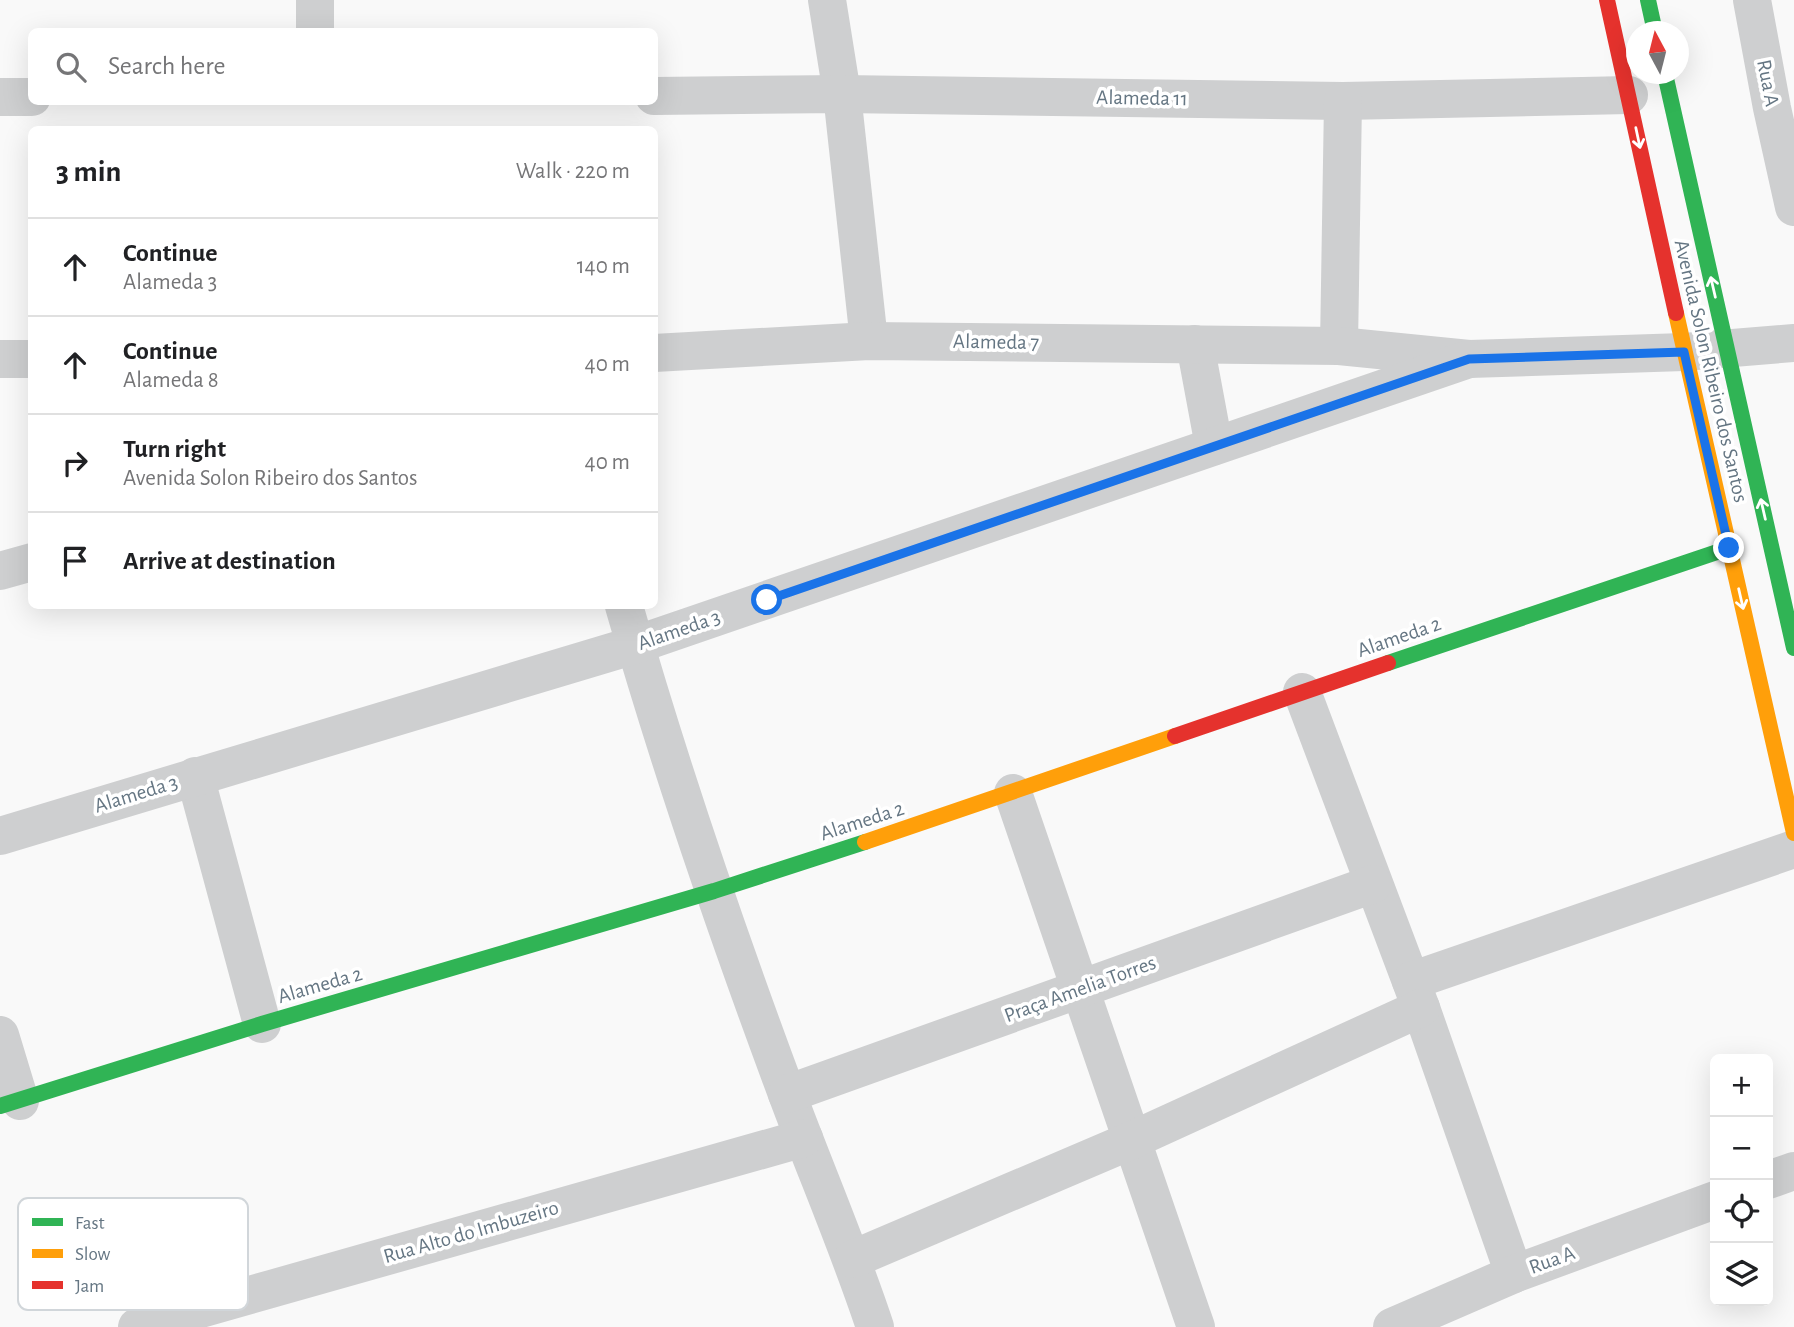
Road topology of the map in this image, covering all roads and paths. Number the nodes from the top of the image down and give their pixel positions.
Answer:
1 (315, 0) edge
2 (827, 0) edge
3 (1606, 0) edge
4 (1648, 0) edge
5 (1752, 0) edge
6 (1653, 21) edge
7 (315, 28) edge
8 (1667, 84) edge
9 (842, 94) junction
10 (1629, 95) junction
11 (658, 96) edge
12 (0, 97) edge
13 (28, 97) edge
14 (1343, 101) junction
15 (1783, 105) edge
16 (1794, 207) edge
17 (869, 341) junction
18 (1794, 343) edge
19 (1195, 344) junction
20 (1339, 346) junction
21 (1727, 350) junction
22 (1684, 352) junction
23 (658, 353) edge
24 (0, 359) edge
25 (28, 359) edge
26 (1469, 359) junction
27 (1214, 446) junction
28 (1729, 548) junction
29 (28, 563) edge
30 (0, 571) edge
31 (625, 609) edge
32 (635, 645) junction
33 (1794, 648) edge
34 (1303, 692) junction
35 (195, 776) junction
36 (1013, 793) junction
37 (1794, 834) edge
38 (0, 836) edge
39 (1794, 849) edge
40 (1373, 884) junction
41 (714, 891) junction
42 (1080, 989) junction
43 (1416, 994) junction
44 (262, 1024) junction
45 (0, 1035) edge
46 (787, 1094) junction
47 (10, 1104) edge
48 (804, 1138) junction
49 (1130, 1140) junction
50 (1794, 1171) edge
51 (1773, 1178) edge
52 (1710, 1202) edge
53 (852, 1259) junction
54 (1514, 1274) junction
55 (248, 1296) edge
56 (197, 1310) edge
57 (137, 1327) edge
58 (875, 1327) edge
59 (1196, 1327) edge
60 (1392, 1327) edge

1 - 7 street
2 - 9 street
3 - 10 street, Avenida Solon Ribeiro dos Santos
4 - 6 street
5 - 15 street, Rua A
21 -> 8 street, Avenida Solon Ribeiro dos Santos
9 - 11 street, Alameda 11
9 - 14 street, Alameda 11
9 - 17 street
10 - 14 street, Alameda 11
10 -> 22 street, Avenida Solon Ribeiro dos Santos
12 - 13 street
14 - 20 street
15 - 16 street, Rua A
17 - 19 street, Alameda 7
17 - 23 street, Alameda 7
18 - 21 street
19 - 20 street, Alameda 7
19 - 27 street
20 - 26 street, Alameda 7
21 - 22 street
33 -> 21 street, Avenida Solon Ribeiro dos Santos
22 - 26 street
22 - 28 street, Avenida Solon Ribeiro dos Santos
24 - 25 street
26 - 27 street, Alameda 3
27 - 32 street, Alameda 3
28 - 34 street, Alameda 2
28 -> 37 street, Avenida Solon Ribeiro dos Santos
29 - 30 street
31 - 32 street
32 - 35 street, Alameda 3
32 - 41 street
34 - 36 street, Alameda 2
34 - 40 street
35 - 38 street, Alameda 3
35 - 44 street
36 - 41 street, Alameda 2
36 - 42 street
39 - 43 street
40 - 42 street, Praça Amelia Torres
40 - 43 street
41 - 44 street, Alameda 2
41 - 46 street
42 - 46 street, Praça Amelia Torres
42 - 49 street
43 - 49 street
43 - 54 street
44 - 47 street, Alameda 2
45 - 47 street
46 - 48 street
48 - 53 street
48 - 55 street, Rua Alto do Imbuzeiro
49 - 53 street
49 - 59 street
50 - 51 street
52 - 54 street, Rua A
53 - 58 street
54 - 60 street, Rua A
56 - 57 street, Rua Alto do Imbuzeiro

